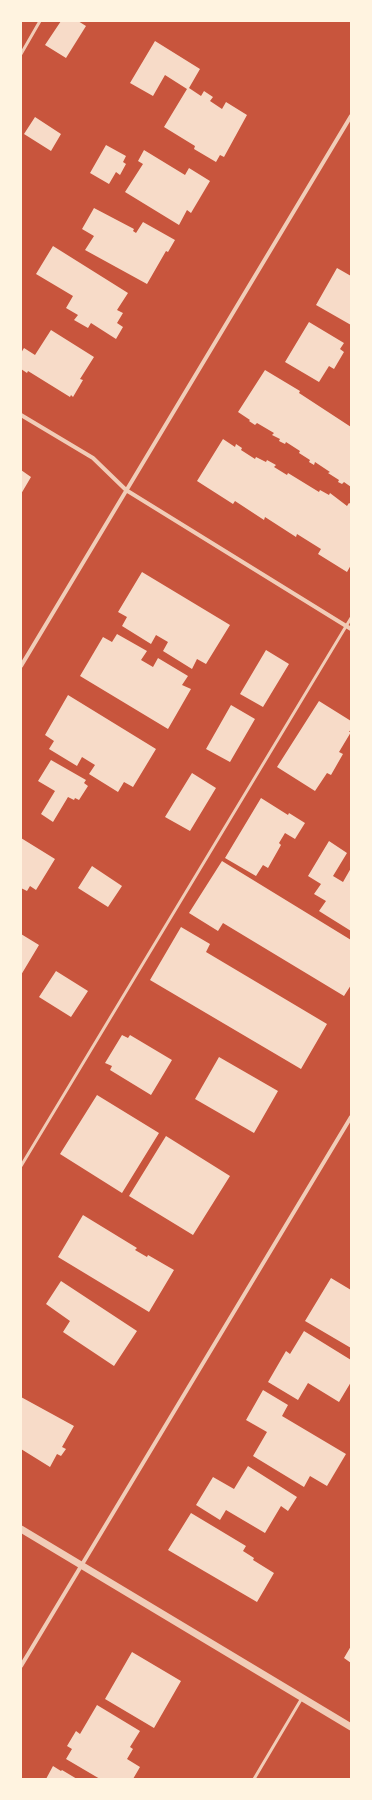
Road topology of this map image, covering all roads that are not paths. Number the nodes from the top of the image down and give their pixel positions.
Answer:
1 (40, 21) edge
2 (21, 54) edge
3 (351, 116) edge
4 (21, 415) edge
5 (126, 490) junction
6 (351, 618) edge
7 (347, 626) junction
8 (351, 629) edge
9 (21, 666) edge
10 (351, 1117) edge
11 (21, 1166) edge
12 (21, 1529) edge
13 (81, 1565) junction
14 (21, 1666) edge
15 (302, 1698) junction
16 (351, 1727) edge
17 (254, 1779) edge

1 - 2 lane
3 - 5 street
4 - 5 street
5 - 7 street
5 - 9 street
6 - 7 lane
7 - 8 street
7 - 11 lane
10 - 13 street
12 - 13 street
13 - 14 street
13 - 15 street
15 - 16 street
15 - 17 lane

